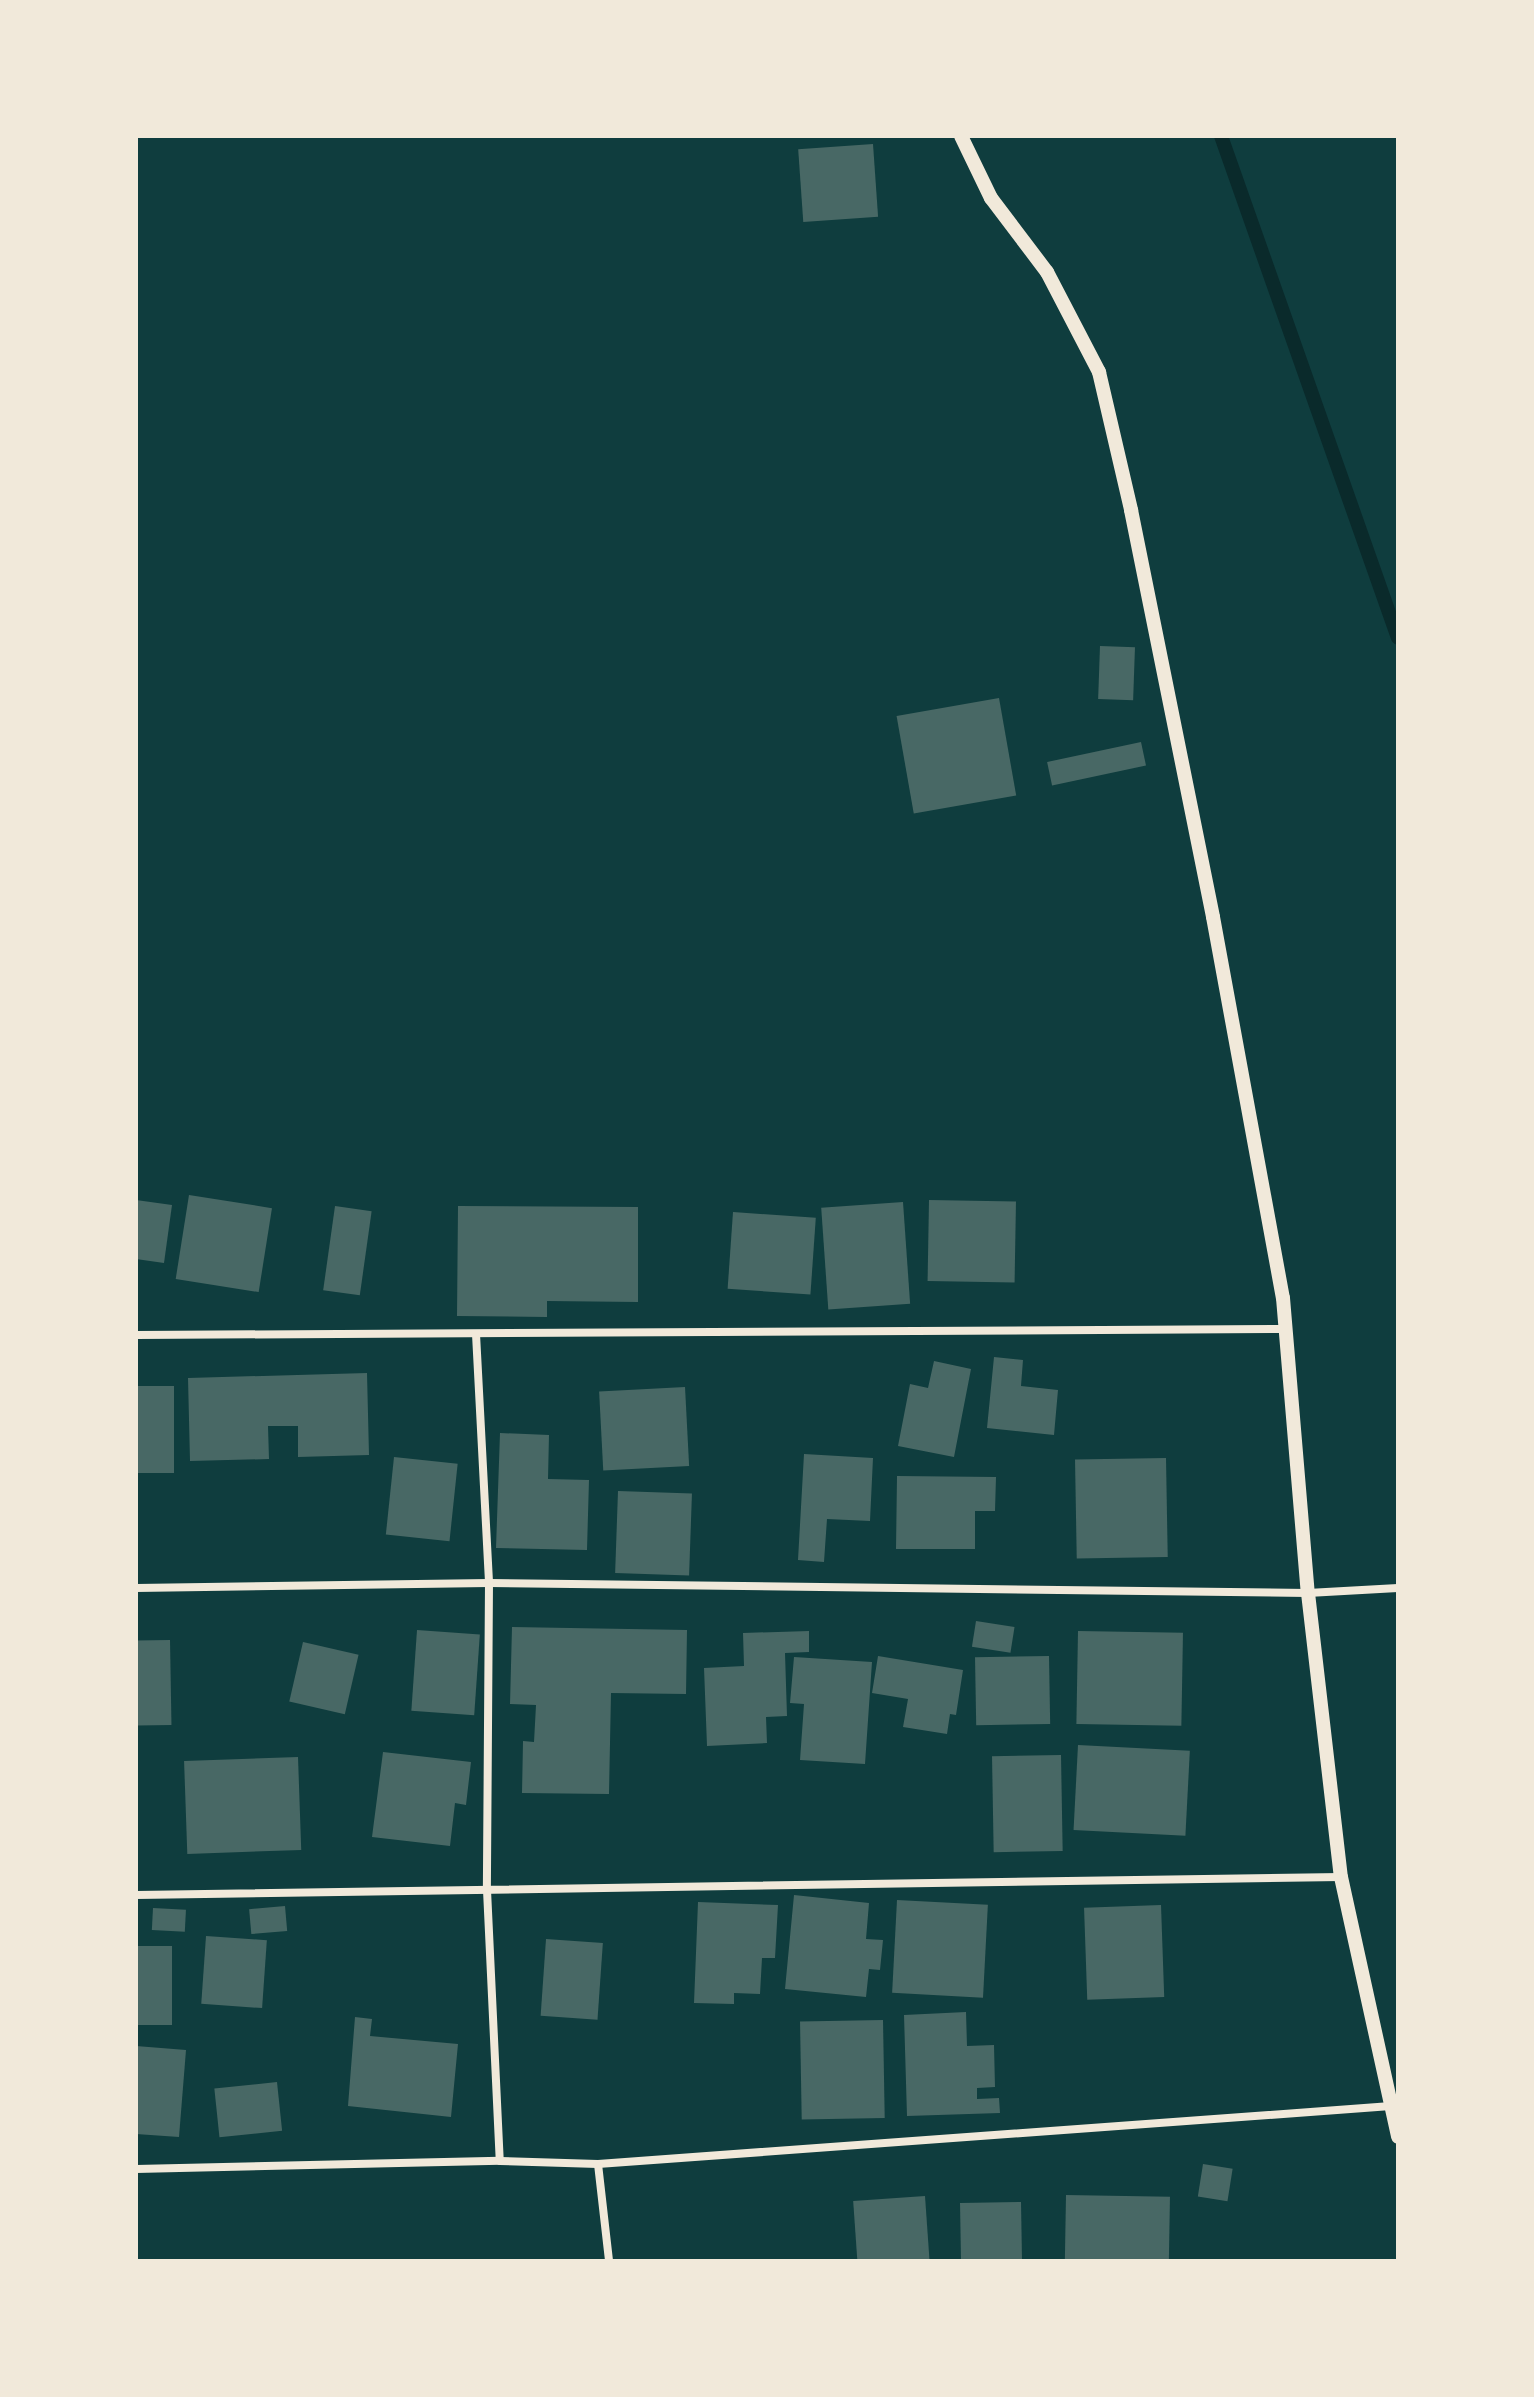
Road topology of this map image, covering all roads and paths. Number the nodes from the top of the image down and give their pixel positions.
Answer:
1 (961, 136) edge
2 (1283, 1329) junction
3 (476, 1334) junction
4 (136, 1335) edge
5 (489, 1583) junction
6 (136, 1588) edge
7 (1398, 1588) edge
8 (1308, 1593) junction
9 (1341, 1877) junction
10 (487, 1890) junction
11 (136, 1895) edge
12 (1391, 2106) junction
13 (1398, 2137) edge
14 (500, 2161) junction
15 (598, 2164) junction
16 (136, 2169) edge
17 (609, 2261) edge

1 - 2 street
2 - 3 street
2 - 8 street
3 - 4 street
3 - 5 street
5 - 6 street
5 - 8 street
5 - 10 street
7 - 8 street
8 - 9 street
9 - 10 street
9 - 12 street
10 - 11 street
10 - 14 street
12 - 13 street
12 - 15 street
14 - 15 street
14 - 16 street
15 - 17 street

